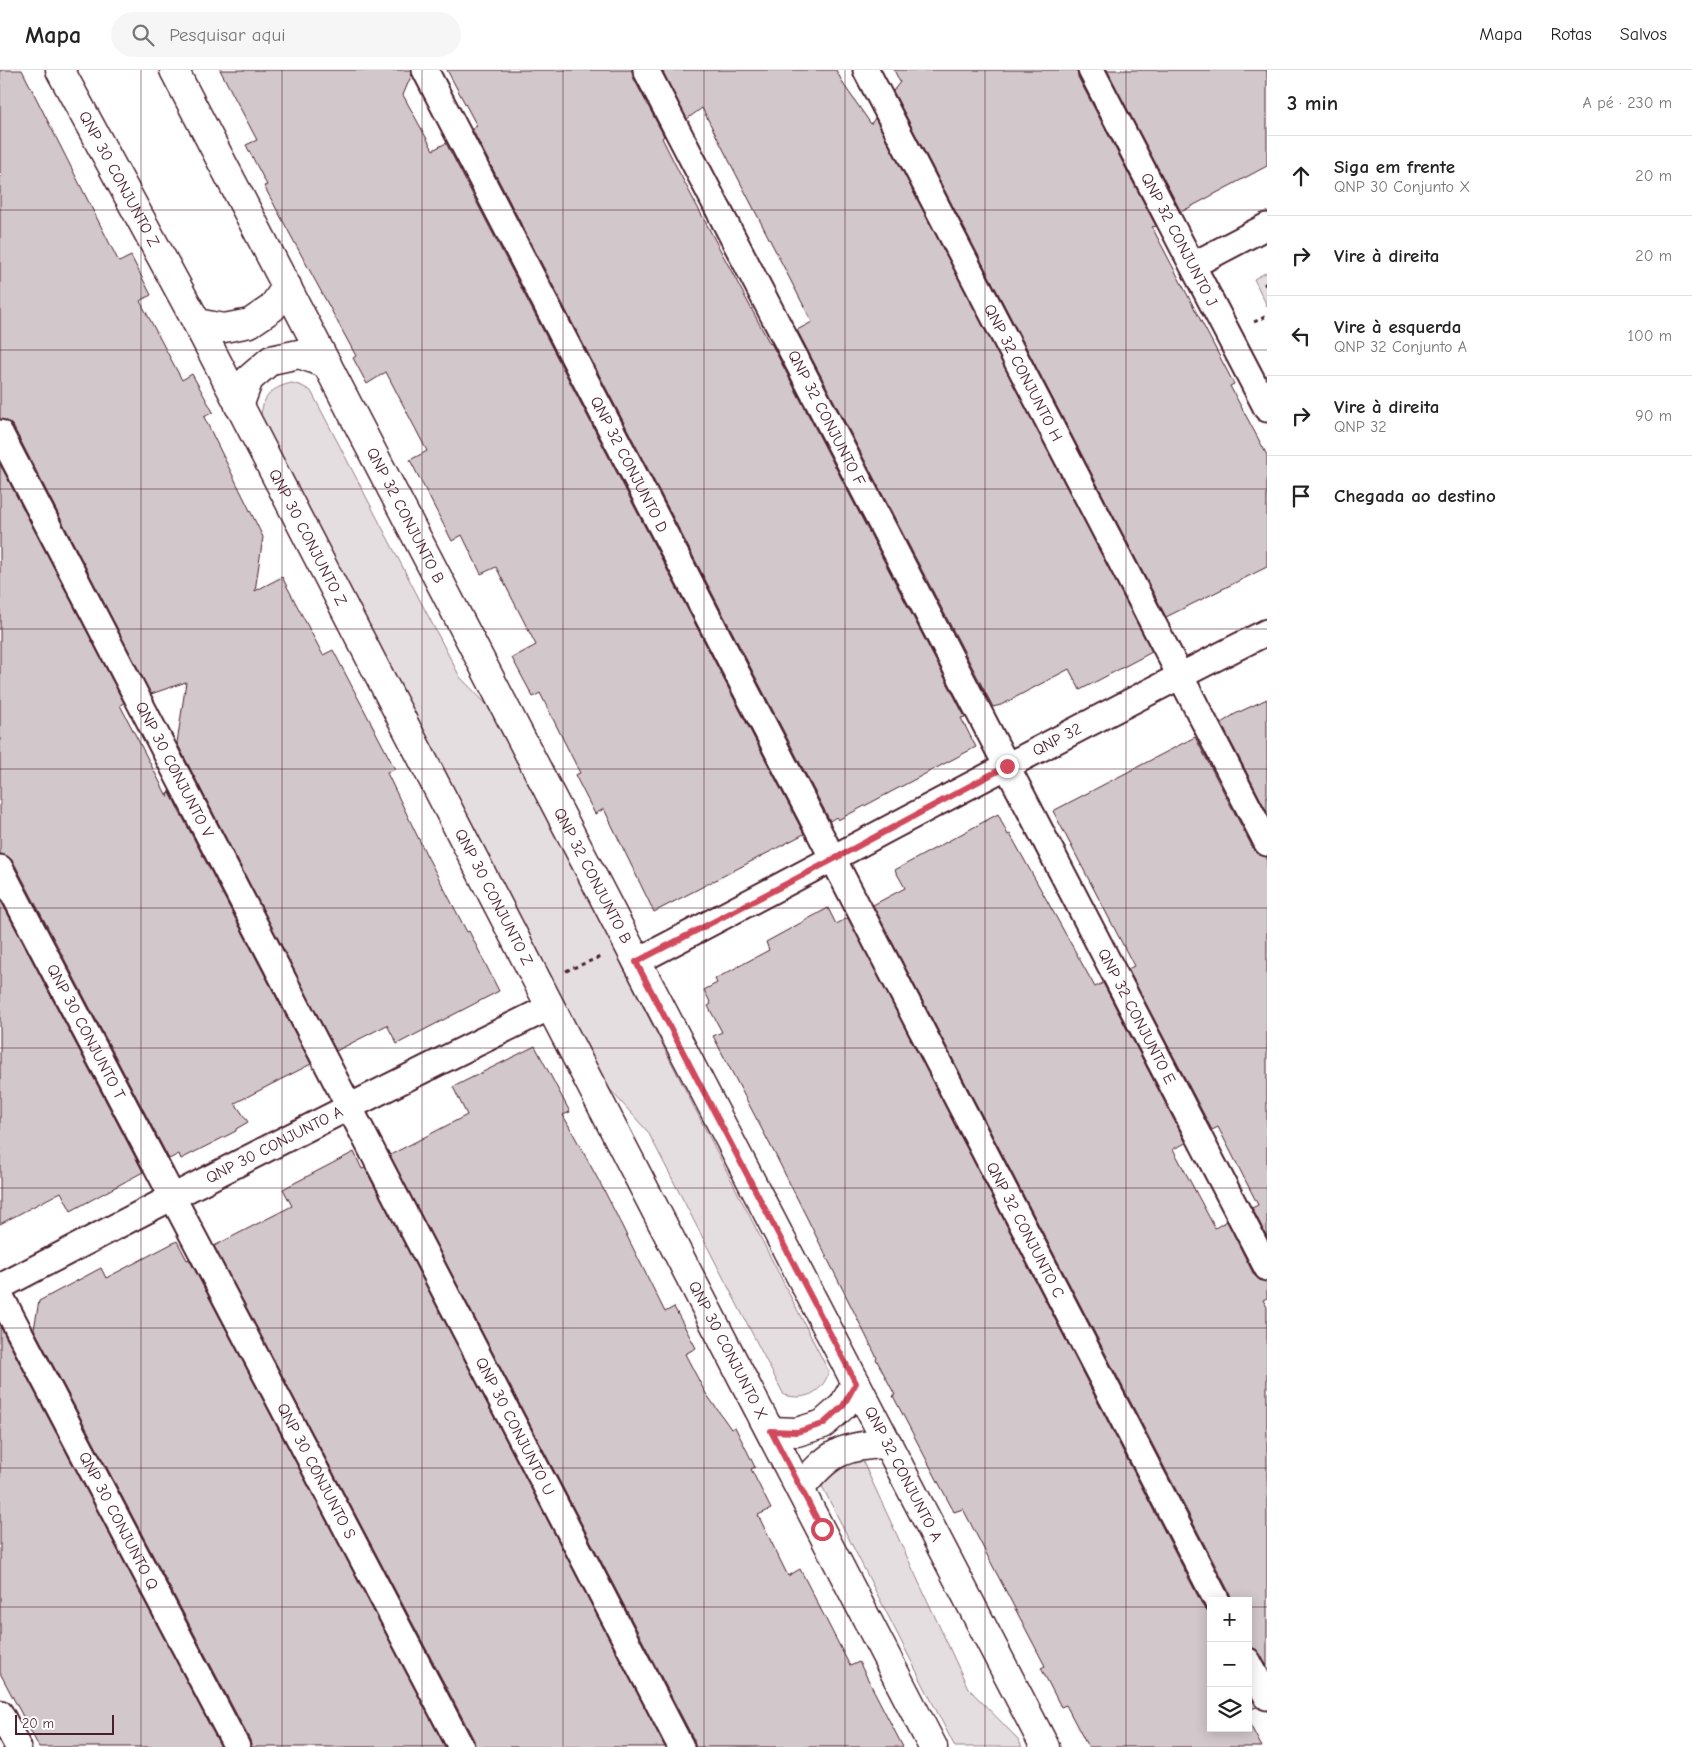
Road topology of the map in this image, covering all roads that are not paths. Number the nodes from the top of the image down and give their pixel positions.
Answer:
1 (60, 70) edge
2 (174, 70) edge
3 (425, 70) edge
4 (646, 70) edge
5 (866, 70) edge
6 (1091, 70) edge
7 (1267, 226) edge
8 (1193, 265) junction
9 (287, 286) junction
10 (197, 323) junction
11 (327, 364) junction
12 (239, 406) junction
13 (1267, 409) edge
14 (0, 433) edge
15 (1267, 632) edge
16 (1181, 675) junction
17 (1007, 766) junction
18 (1267, 843) edge
19 (834, 859) junction
20 (0, 868) edge
21 (632, 953) junction
22 (544, 995) junction
23 (349, 1106) junction
24 (171, 1196) junction
25 (1267, 1268) edge
26 (0, 1287) edge
27 (0, 1295) edge
28 (856, 1383) junction
29 (771, 1431) junction
30 (888, 1444) junction
31 (800, 1489) junction
32 (1215, 1597) edge
33 (1252, 1669) edge
34 (1267, 1697) edge
35 (0, 1713) edge
36 (18, 1747) edge
37 (237, 1747) edge
38 (461, 1747) edge
39 (681, 1747) edge
40 (933, 1747) edge
41 (1045, 1747) edge

1 - 10 street, QNP 30 CONJUNTO Z
2 - 9 street, QNP 32 CONJUNTO B
3 - 19 street, QNP 32 CONJUNTO D
4 - 17 street, QNP 32 CONJUNTO F
5 - 16 street, QNP 32 CONJUNTO H
6 - 8 street, QNP 32 CONJUNTO J
7 - 8 street
8 - 13 street, QNP 32 CONJUNTO J
9 - 10 street
9 - 11 street, QNP 32 CONJUNTO B
10 - 12 street, QNP 30 CONJUNTO Z
11 - 12 street
11 - 21 street, QNP 32 CONJUNTO B
12 - 22 street, QNP 30 CONJUNTO Z
14 - 23 street, QNP 30 CONJUNTO V
15 - 16 street, QNP 32
16 - 17 street, QNP 32
16 - 18 street, QNP 32 CONJUNTO H
17 - 19 street, QNP 32
17 - 25 street, QNP 32 CONJUNTO E
19 - 21 street, QNP 32
19 - 32 street, QNP 32 CONJUNTO C
20 - 24 street, QNP 30 CONJUNTO T
21 - 28 street, QNP 32 CONJUNTO A
22 - 23 street, QNP 30 CONJUNTO A
22 - 29 street, QNP 30 CONJUNTO X
23 - 24 street, QNP 30 CONJUNTO A
23 - 39 street, QNP 30 CONJUNTO U
24 - 26 street, QNP 30 CONJUNTO A
24 - 38 street, QNP 30 CONJUNTO S
27 - 37 street, QNP 30 CONJUNTO Q
28 - 29 street
28 - 30 street, QNP 32 CONJUNTO A
29 - 31 street, QNP 30 CONJUNTO X
30 - 31 street
30 - 41 street, QNP 32 CONJUNTO A
31 - 40 street, QNP 30 CONJUNTO X
33 - 34 street
35 - 36 street

